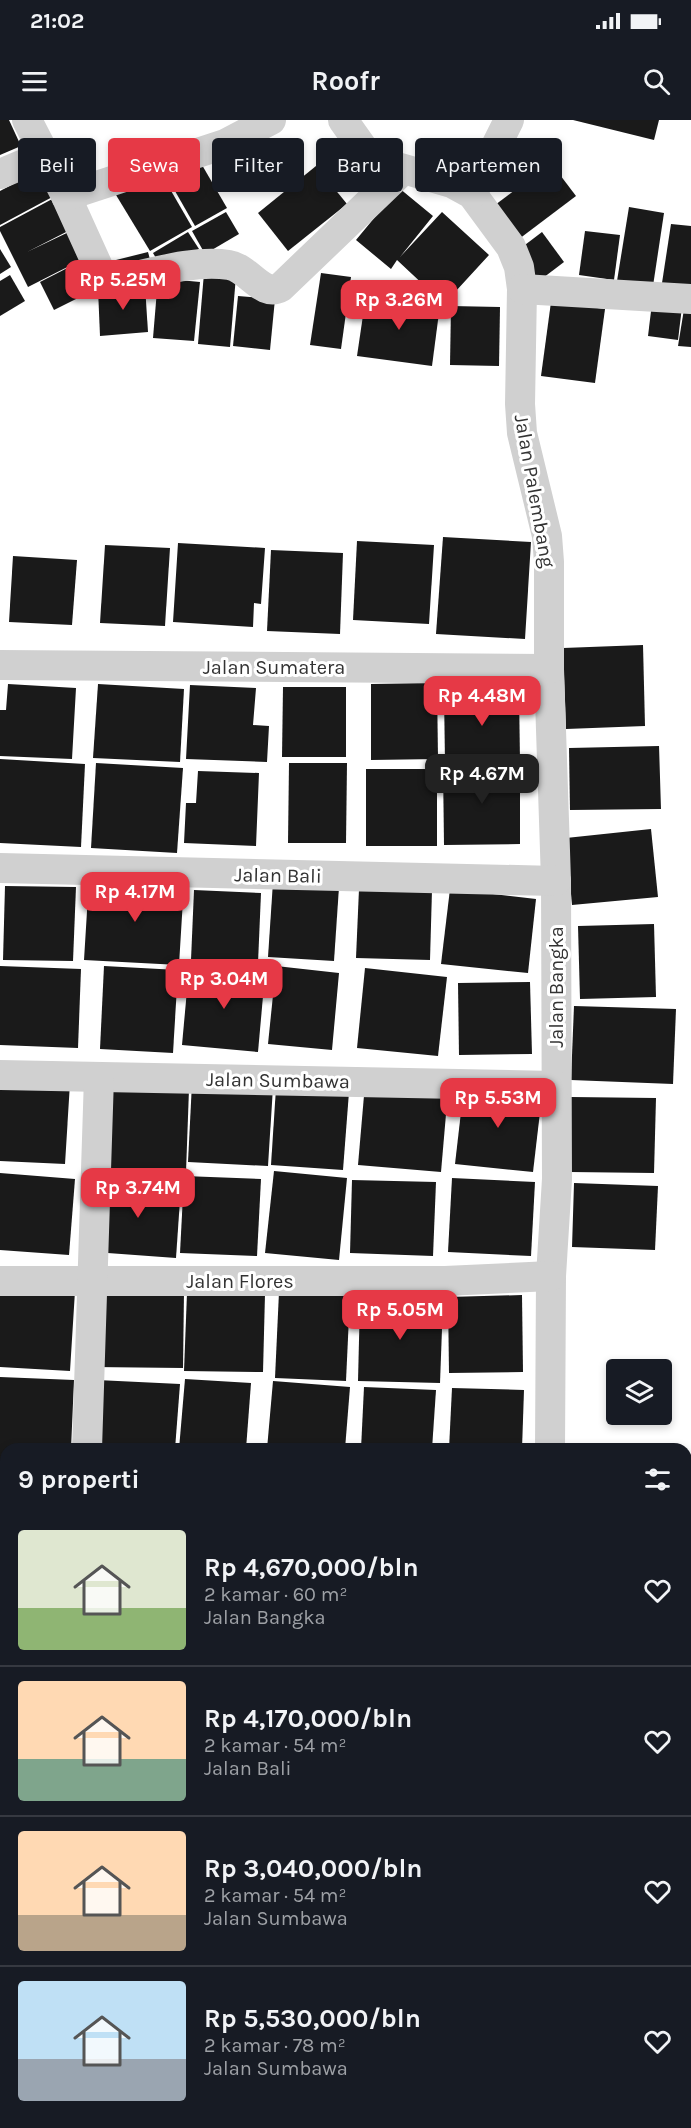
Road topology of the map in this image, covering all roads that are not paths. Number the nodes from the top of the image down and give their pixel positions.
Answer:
1 (27, 120) edge
2 (271, 120) edge
3 (343, 120) edge
4 (509, 120) edge
5 (36, 138) edge
6 (356, 138) edge
7 (18, 166) edge
8 (403, 170) edge
9 (0, 174) edge
10 (64, 192) edge
11 (380, 192) edge
12 (472, 194) junction
13 (66, 196) junction
14 (522, 289) junction
15 (691, 299) edge
16 (0, 665) edge
17 (549, 669) junction
18 (0, 868) edge
19 (555, 881) junction
20 (0, 1075) edge
21 (99, 1077) junction
22 (556, 1086) junction
23 (551, 1276) junction
24 (0, 1281) edge
25 (91, 1281) junction
26 (87, 1443) edge
27 (550, 1443) edge

1 - 5 street
2 - 13 street
3 - 6 street, Jalan Palembang
4 - 12 street
7 - 9 street
8 - 12 street, Jalan Palembang
10 - 13 street
11 - 13 street
12 - 14 street, Jalan Palembang
14 - 15 street
14 - 17 street, Jalan Palembang
16 - 17 street, Jalan Sumatera
17 - 19 street, Jalan Bangka
18 - 19 street, Jalan Bali
19 - 22 street, Jalan Bangka
20 - 21 street, Jalan Sumbawa
21 - 22 street, Jalan Sumbawa
21 - 25 street
22 - 23 street, Jalan Bangka
23 - 25 street, Jalan Flores
23 - 27 street, Jalan Bangka
24 - 25 street, Jalan Flores
25 - 26 street

